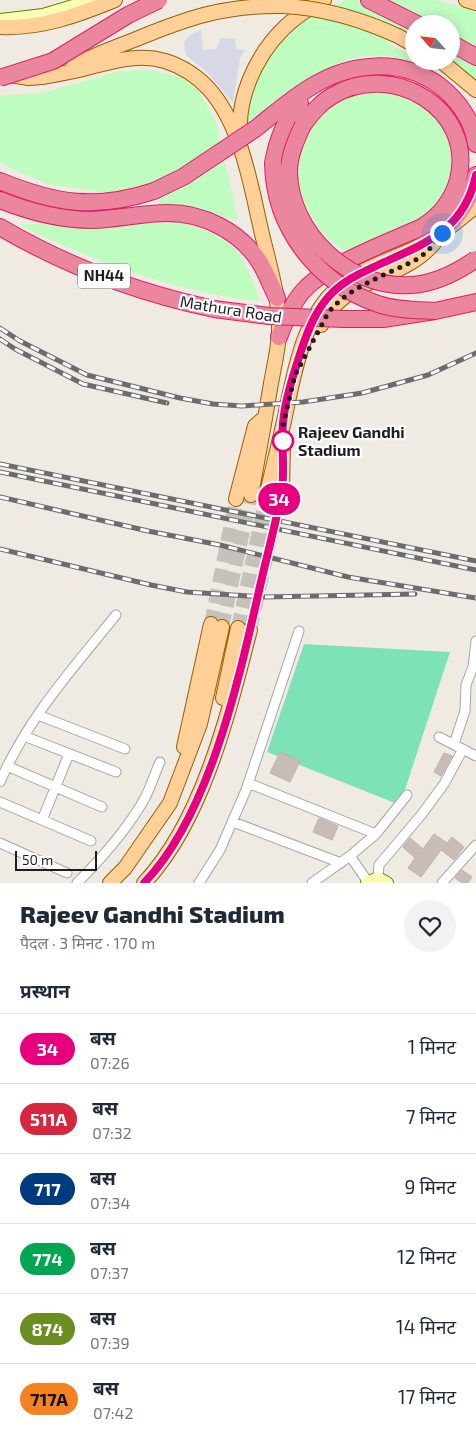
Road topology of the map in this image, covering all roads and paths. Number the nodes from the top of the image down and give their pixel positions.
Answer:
1 (93, 0) edge
2 (115, 0) edge
3 (159, 0) edge
4 (324, 0) edge
5 (369, 0) edge
6 (466, 0) edge
7 (476, 3) edge
8 (405, 18) edge
9 (0, 20) edge
10 (0, 27) edge
11 (405, 40) edge
12 (460, 48) edge
13 (476, 57) edge
14 (452, 70) edge
15 (0, 71) edge
16 (59, 73) junction
17 (0, 78) edge
18 (326, 80) junction
19 (476, 90) edge
20 (476, 144) edge
21 (243, 156) junction
22 (476, 175) edge
23 (0, 181) edge
24 (0, 200) edge
25 (469, 208) edge
26 (0, 226) edge
27 (442, 233) joint
28 (476, 259) edge
29 (277, 298) junction
30 (476, 302) edge
31 (435, 311) junction
32 (279, 337) junction
33 (293, 381) junction
34 (271, 384) junction
35 (266, 416) junction
36 (251, 495) tunnel mouth
37 (236, 499) tunnel mouth
38 (271, 503) tunnel mouth
39 (116, 614) dead end
40 (217, 625) tunnel mouth
41 (244, 629) tunnel mouth
42 (300, 631) dead end
43 (476, 641) edge
44 (38, 715) junction
45 (24, 736) junction
46 (439, 737) dead end
47 (454, 744) junction
48 (125, 749) dead end
49 (463, 749) junction
50 (69, 754) junction
51 (476, 756) edge
52 (160, 762) dead end
53 (7, 766) junction
54 (116, 772) dead end
55 (0, 782) edge
56 (248, 783) junction
57 (56, 787) junction
58 (407, 795) dead end
59 (0, 802) edge
60 (102, 807) dead end
61 (42, 820) junction
62 (233, 822) junction
63 (376, 834) junction
64 (91, 841) dead end
65 (0, 843) edge
66 (476, 845) edge
67 (350, 856) junction
68 (341, 863) junction
69 (67, 873) dead end
70 (375, 882) edge
71 (77, 883) edge
72 (110, 883) edge
73 (144, 883) edge
74 (199, 883) edge
75 (312, 883) edge
76 (442, 883) edge

1 - 9 street
2 - 10 main road
3 - 17 highway, bridge
4 - 21 main road
5 - 8 highway
6 - 7 main road
11 - 16 main road, bridge
12 - 13 highway
14 - 19 main road
15 - 16 main road
16 - 21 main road
18 - 20 highway
18 - 23 highway, bridge
18 - 31 highway, bridge
21 - 29 main road
22 - 25 highway
24 - 29 highway
25 - 27 highway
26 - 31 highway, Mathura Road / NH44, bridge
27 - 33 main road
28 - 32 highway, bridge
29 - 32 main road
30 - 31 highway, Mathura Road / NH44
32 - 34 main road
33 - 34 main road
33 - 38 main road
34 - 35 main road
35 - 36 main road
35 - 37 main road
39 - 44 street
40 - 72 main road
41 - 73 main road
42 - 56 street
43 - 47 street
44 - 45 street
44 - 48 street
45 - 50 street
45 - 53 street
46 - 47 street
47 - 49 street
49 - 51 street
49 - 70 street
50 - 54 street
50 - 57 street
52 - 71 street
53 - 55 street
53 - 57 street
56 - 62 street
56 - 63 street
57 - 60 street
57 - 61 street
58 - 63 street
59 - 61 street
61 - 64 street
62 - 68 street
62 - 74 street
63 - 67 street
65 - 69 street
66 - 76 street
67 - 68 street
67 - 70 street
68 - 75 street

